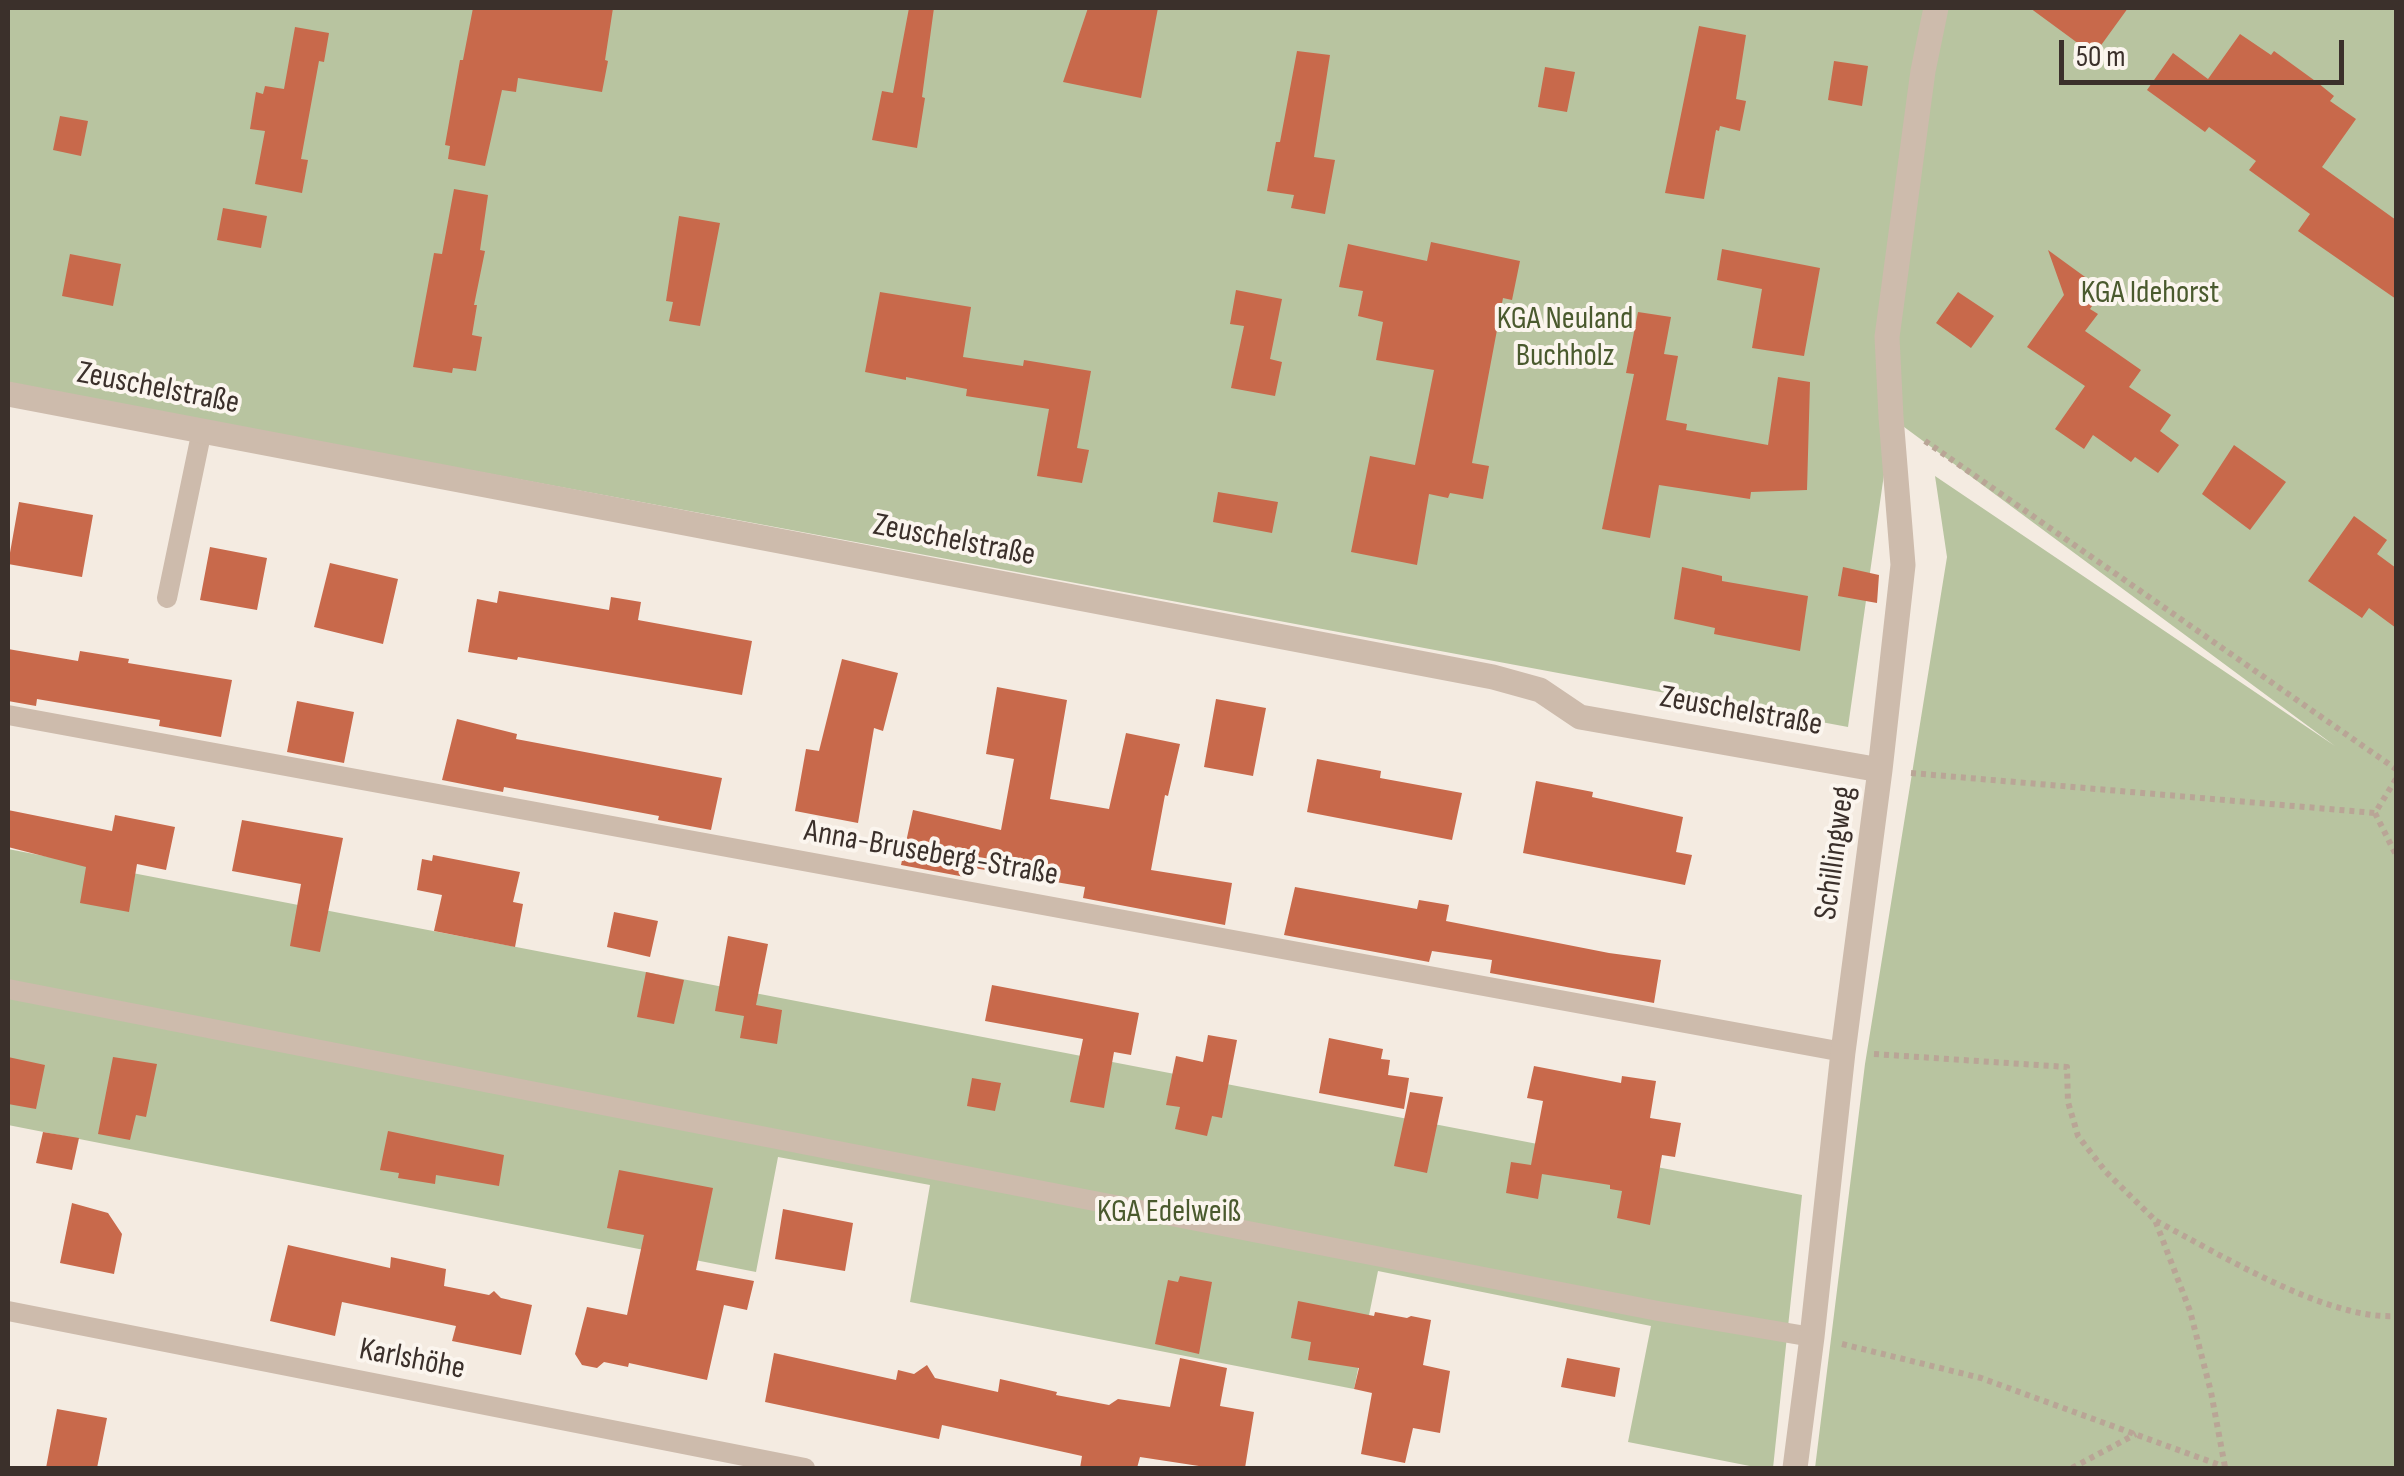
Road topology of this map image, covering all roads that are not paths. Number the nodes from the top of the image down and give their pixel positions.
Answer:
1 (1936, 8) edge
2 (8, 394) edge
3 (202, 430) junction
4 (166, 598) dead end
5 (8, 715) edge
6 (1880, 770) junction
7 (8, 989) edge
8 (1843, 1052) junction
9 (8, 1311) edge
10 (1812, 1337) junction
11 (806, 1468) edge
12 (1795, 1468) edge

1 - 6 street, Schillingweg
2 - 3 street, Zeuschelstraße
3 - 4 lane
3 - 6 street, Zeuschelstraße
5 - 8 lane, Anna-Bruseberg-Straße
6 - 8 street, Schillingweg
7 - 10 lane
8 - 10 street, Schillingweg
9 - 11 lane, Karlshöhe
10 - 12 street, Schillingweg

